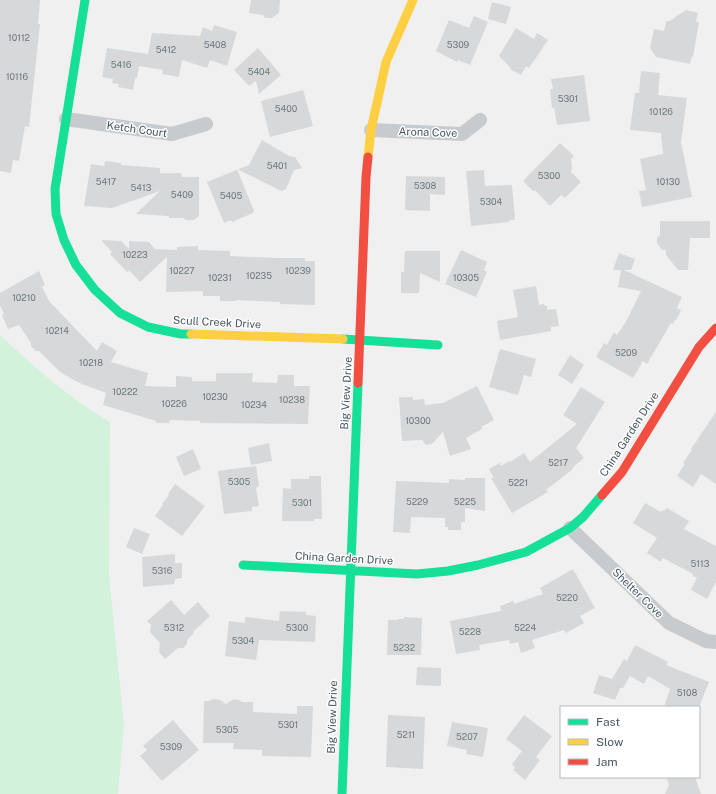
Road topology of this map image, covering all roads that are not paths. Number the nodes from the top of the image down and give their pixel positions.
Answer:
1 (85, 0) edge
2 (413, 0) edge
3 (66, 118) junction
4 (480, 120) dead end
5 (206, 124) dead end
6 (371, 130) junction
7 (716, 328) edge
8 (361, 340) junction
9 (438, 345) dead end
10 (570, 528) junction
11 (243, 565) dead end
12 (350, 570) junction
13 (716, 642) edge
14 (342, 794) edge

1 - 3 street, Scull Creek Drive
2 - 6 street, Big View Drive
3 - 5 street, Ketch Court
3 - 8 street, Scull Creek Drive
4 - 6 street, Arona Cove
6 - 8 street, Big View Drive
7 - 10 street, China Garden Drive
8 - 9 street, Scull Creek Drive
8 - 12 street, Big View Drive
10 - 12 street, China Garden Drive
10 - 13 street, Shelter Cove
11 - 12 street, China Garden Drive
12 - 14 street, Big View Drive

